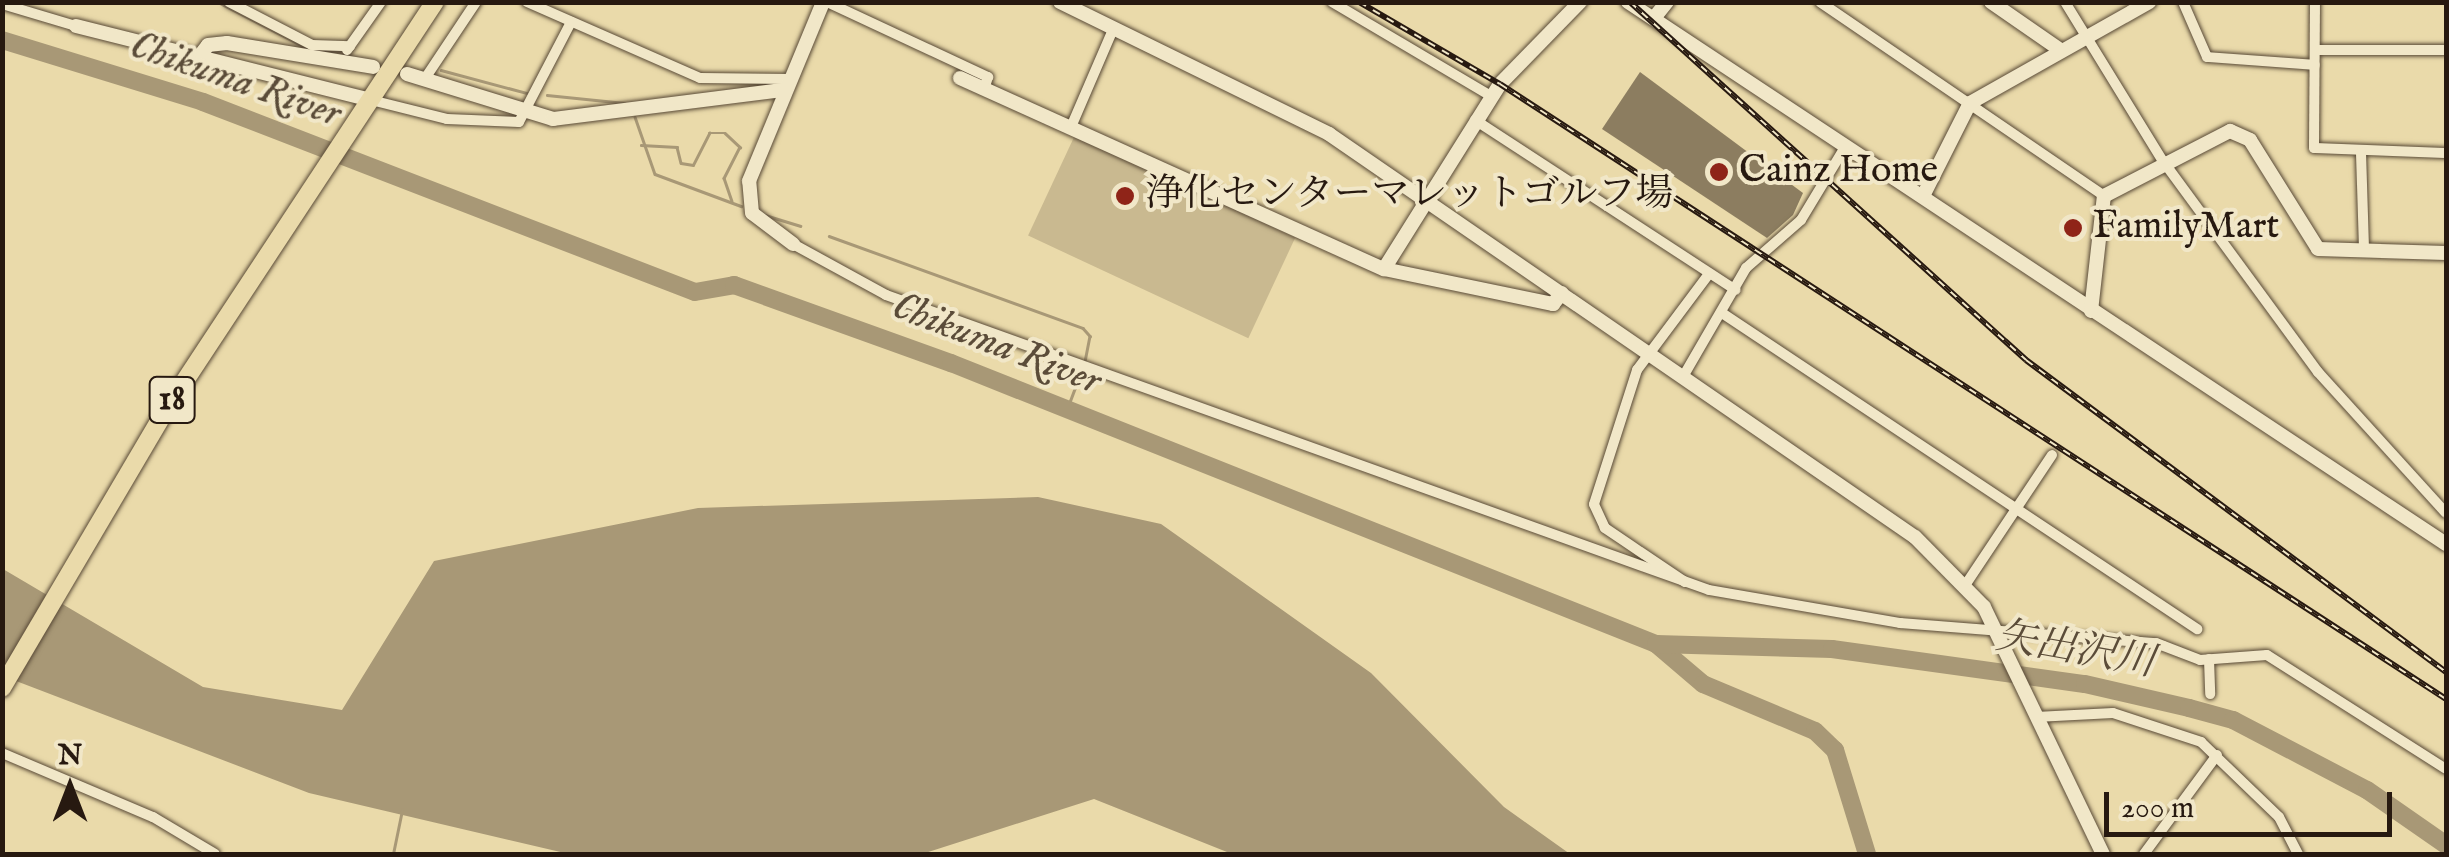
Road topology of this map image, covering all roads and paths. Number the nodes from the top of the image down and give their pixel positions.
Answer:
1 (229, 2) edge
2 (381, 2) edge
3 (435, 2) edge
4 (476, 2) edge
5 (526, 2) edge
6 (825, 2) edge
7 (1060, 2) edge
8 (1332, 2) edge
9 (1580, 2) edge
10 (1628, 2) edge
11 (1667, 2) edge
12 (1820, 2) edge
13 (1991, 2) edge
14 (2065, 2) edge
15 (2149, 2) edge
16 (2183, 2) edge
17 (2316, 2) edge
18 (2, 4) edge
19 (250, 8) edge
20 (1654, 18) junction
21 (571, 22) junction
22 (76, 26) joint
23 (1114, 27) junction
24 (2085, 34) junction
25 (350, 46) junction
26 (2059, 49) junction
27 (2315, 50) junction
28 (2446, 50) edge
29 (198, 58) junction
30 (339, 61) junction
31 (2315, 65) junction
32 (373, 67) dead end
33 (407, 74) dead end
34 (426, 76) junction
35 (960, 78) dead end
36 (787, 84) junction
37 (984, 90) junction
38 (1491, 96) junction
39 (368, 99) junction
40 (1970, 103) junction
41 (530, 112) junction
42 (1474, 120) junction
43 (1071, 127) junction
44 (1845, 147) junction
45 (2446, 152) edge
46 (2361, 154) junction
47 (2164, 161) junction
48 (1923, 196) junction
49 (2104, 196) junction
50 (1426, 197) junction
51 (793, 244) joint
52 (2364, 250) junction
53 (2446, 253) edge
54 (1384, 269) junction
55 (1708, 275) junction
56 (1736, 290) junction
57 (1562, 292) junction
58 (2091, 311) junction
59 (1722, 313) junction
60 (1649, 350) junction
61 (1684, 375) junction
62 (2052, 456) dead end
63 (2019, 510) junction
64 (2446, 513) edge
65 (2446, 544) edge
66 (1686, 583) junction
67 (1966, 584) junction
68 (2197, 629) dead end
69 (1999, 635) junction
70 (2209, 659) junction
71 (2, 688) edge
72 (2210, 694) dead end
73 (2033, 714) junction
74 (2, 753) edge
75 (2217, 755) junction
76 (2446, 769) edge
77 (215, 854) edge
78 (2103, 854) edge
79 (2144, 854) edge
80 (2298, 854) edge

1 - 19 street
2 - 25 street
3 - 39 highway, 18
4 - 34 street
5 - 21 street
6 - 36 street
6 - 37 street
7 - 23 street
8 - 38 street
9 - 38 street
10 - 20 street
11 - 20 street
12 - 40 street
13 - 26 street
14 - 24 street
15 - 24 street
16 - 31 street
17 - 27 street
18 - 22 street
19 - 25 street
20 - 44 street
21 - 36 street
21 - 41 street
22 - 29 street
23 - 43 street
23 - 50 street
24 - 26 street
24 - 47 street
25 - 30 street
26 - 40 street
27 - 28 street
27 - 31 street
29 - 30 street
29 - 39 street
30 - 32 street
31 - 46 street
33 - 34 street
34 - 41 street
35 - 37 street
36 - 41 street
36 - 51 street
37 - 43 street
38 - 42 street
39 - 41 street
39 - 71 highway, 18
40 - 48 street
40 - 49 street
42 - 50 street
42 - 55 street
43 - 54 street
44 - 48 street
44 - 56 street
45 - 46 street
46 - 52 street
47 - 49 street
47 - 52 street
47 - 64 street
48 - 58 street
49 - 58 street
50 - 54 street
50 - 57 street
51 - 66 street
52 - 53 street
54 - 57 street
55 - 56 street
55 - 60 street
56 - 59 street
57 - 60 street
58 - 65 street
59 - 61 street
59 - 63 street
60 - 61 street
60 - 66 street
61 - 67 street
62 - 63 street
63 - 67 street
63 - 68 street
66 - 69 street
67 - 69 street
69 - 70 street
69 - 73 street
70 - 72 street
70 - 76 street
73 - 75 street
73 - 78 street
74 - 77 street
75 - 79 street
75 - 80 street

